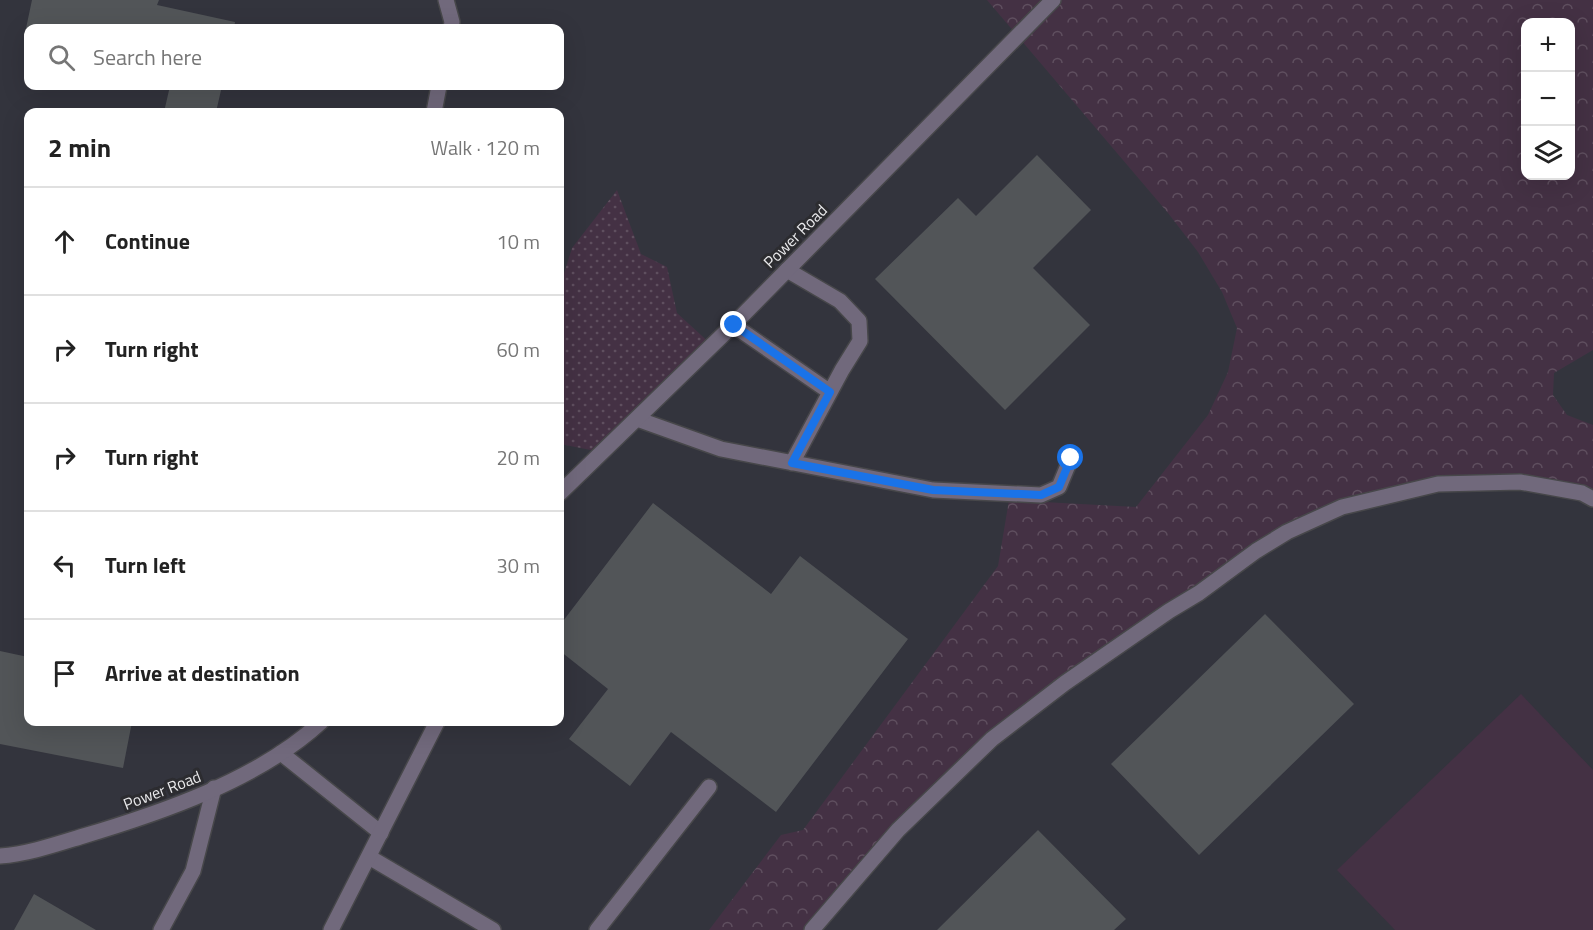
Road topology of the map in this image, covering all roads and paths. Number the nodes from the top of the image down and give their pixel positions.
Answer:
1 (446, 0) edge
2 (1053, 0) edge
3 (452, 24) edge
4 (438, 90) edge
5 (435, 108) edge
6 (787, 270) junction
7 (734, 325) junction
8 (830, 392) junction
9 (637, 419) junction
10 (1071, 458) dead end
11 (792, 463) junction
12 (564, 490) edge
13 (1593, 499) edge
14 (317, 726) edge
15 (435, 726) edge
16 (281, 753) junction
17 (709, 787) dead end
18 (214, 788) junction
19 (381, 833) junction
20 (0, 856) edge
21 (369, 857) junction
22 (160, 930) edge
23 (331, 930) edge
24 (493, 930) edge
25 (597, 930) edge
26 (812, 930) edge

1 - 3 street
2 - 6 street, Power Road
4 - 5 street
6 - 7 street, Power Road
6 - 8 street
7 - 8 street
7 - 9 street, Power Road
8 - 11 street
9 - 11 street
9 - 12 street, Power Road
10 - 11 street
13 - 26 street
14 - 16 street, Power Road
15 - 19 street
16 - 18 street, Power Road
16 - 19 street
17 - 25 street
18 - 20 street, Power Road
18 - 22 street
19 - 21 street
21 - 23 street
21 - 24 street

